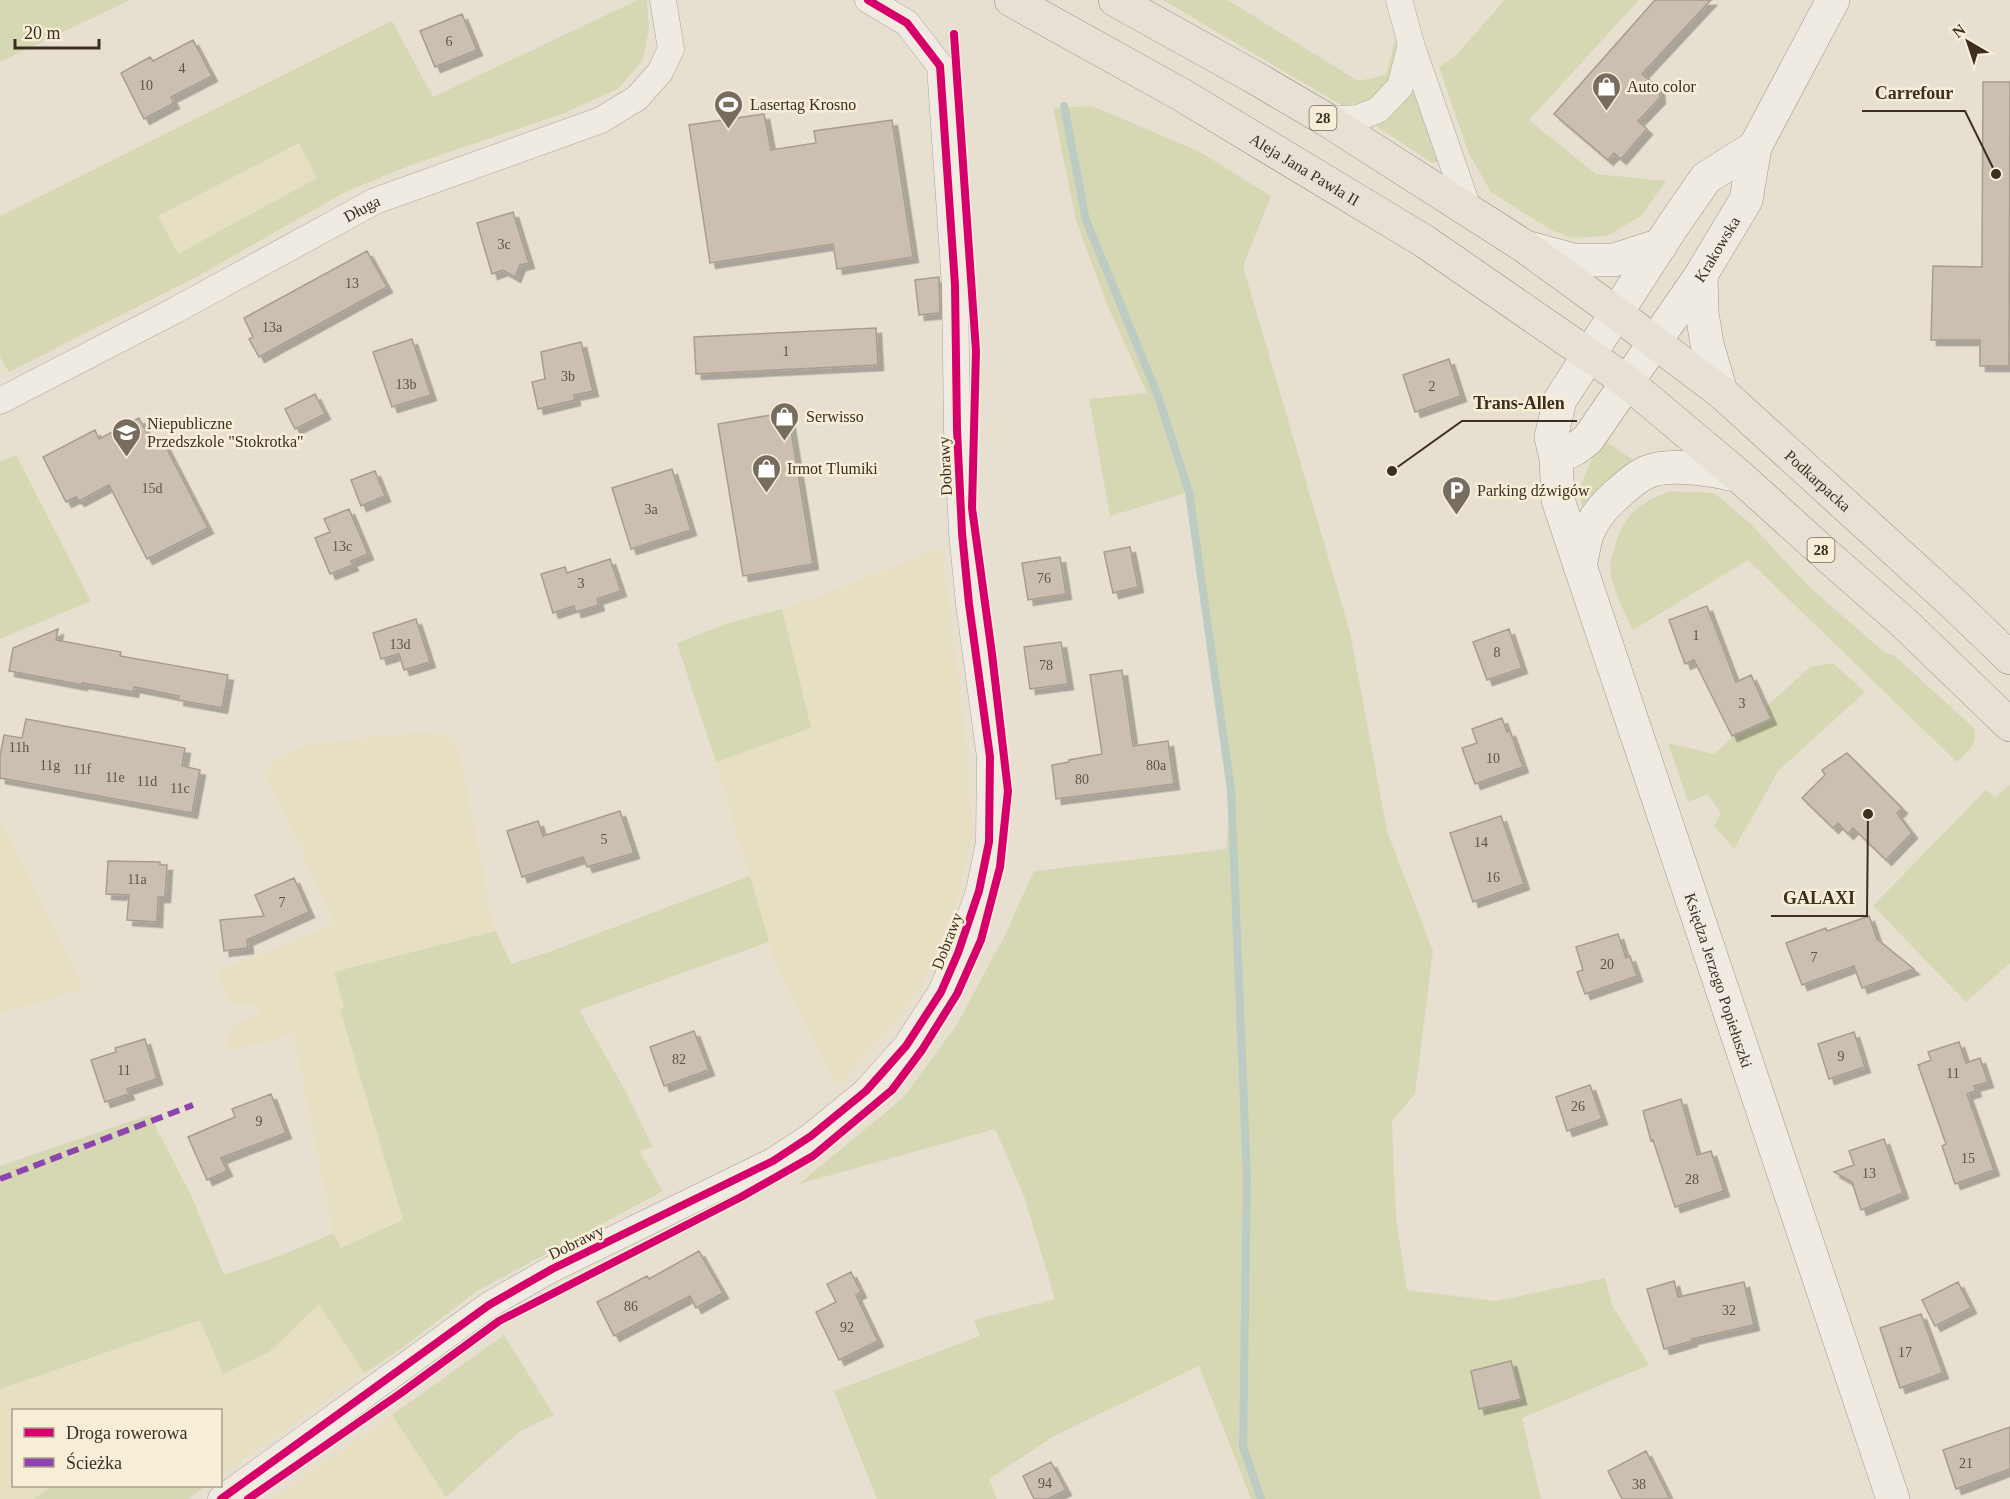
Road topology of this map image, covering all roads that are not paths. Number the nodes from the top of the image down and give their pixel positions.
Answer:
1 (663, 0) edge
2 (868, 0) edge
3 (1011, 0) edge
4 (1115, 0) edge
5 (1399, 0) edge
6 (1833, 0) edge
7 (1411, 44) junction
8 (1327, 120) junction
9 (1755, 147) junction
10 (1469, 211) junction
11 (1661, 245) junction
12 (1524, 246) junction
13 (1701, 275) junction
14 (1616, 313) junction
15 (1656, 343) junction
16 (1589, 355) junction
17 (1626, 382) junction
18 (1721, 392) junction
19 (0, 400) edge
20 (1556, 458) junction
21 (1740, 476) junction
22 (1580, 567) junction
23 (2010, 657) edge
24 (2010, 725) edge
25 (221, 1499) edge
26 (1893, 1499) edge

1 - 19 street, Długa
2 - 25 street, Dobrawy
3 - 16 main road, Aleja Jana Pawła II / 28
4 - 8 main road, 28
5 - 7 street
6 - 9 street, Krakowska
7 - 8 street
7 - 10 street
8 - 10 main road, 28
9 - 11 street, Krakowska
9 - 13 street, Krakowska
10 - 12 main road, 28
11 - 12 street
11 - 14 street, Krakowska
12 - 14 main road, 28
13 - 15 street, Krakowska
13 - 18 street
14 - 15 main road, Podkarpacka / 28
14 - 16 street, Księdza Jerzego Popiełuszki
15 - 17 street
15 - 18 main road, Podkarpacka / 28
16 - 17 main road, 28
16 - 20 street, Księdza Jerzego Popiełuszki
17 - 20 street
17 - 21 main road, 28
18 - 23 main road, Podkarpacka / 28
20 - 22 street, Księdza Jerzego Popiełuszki
21 - 22 street
21 - 24 main road, 28
22 - 26 street, Księdza Jerzego Popiełuszki

